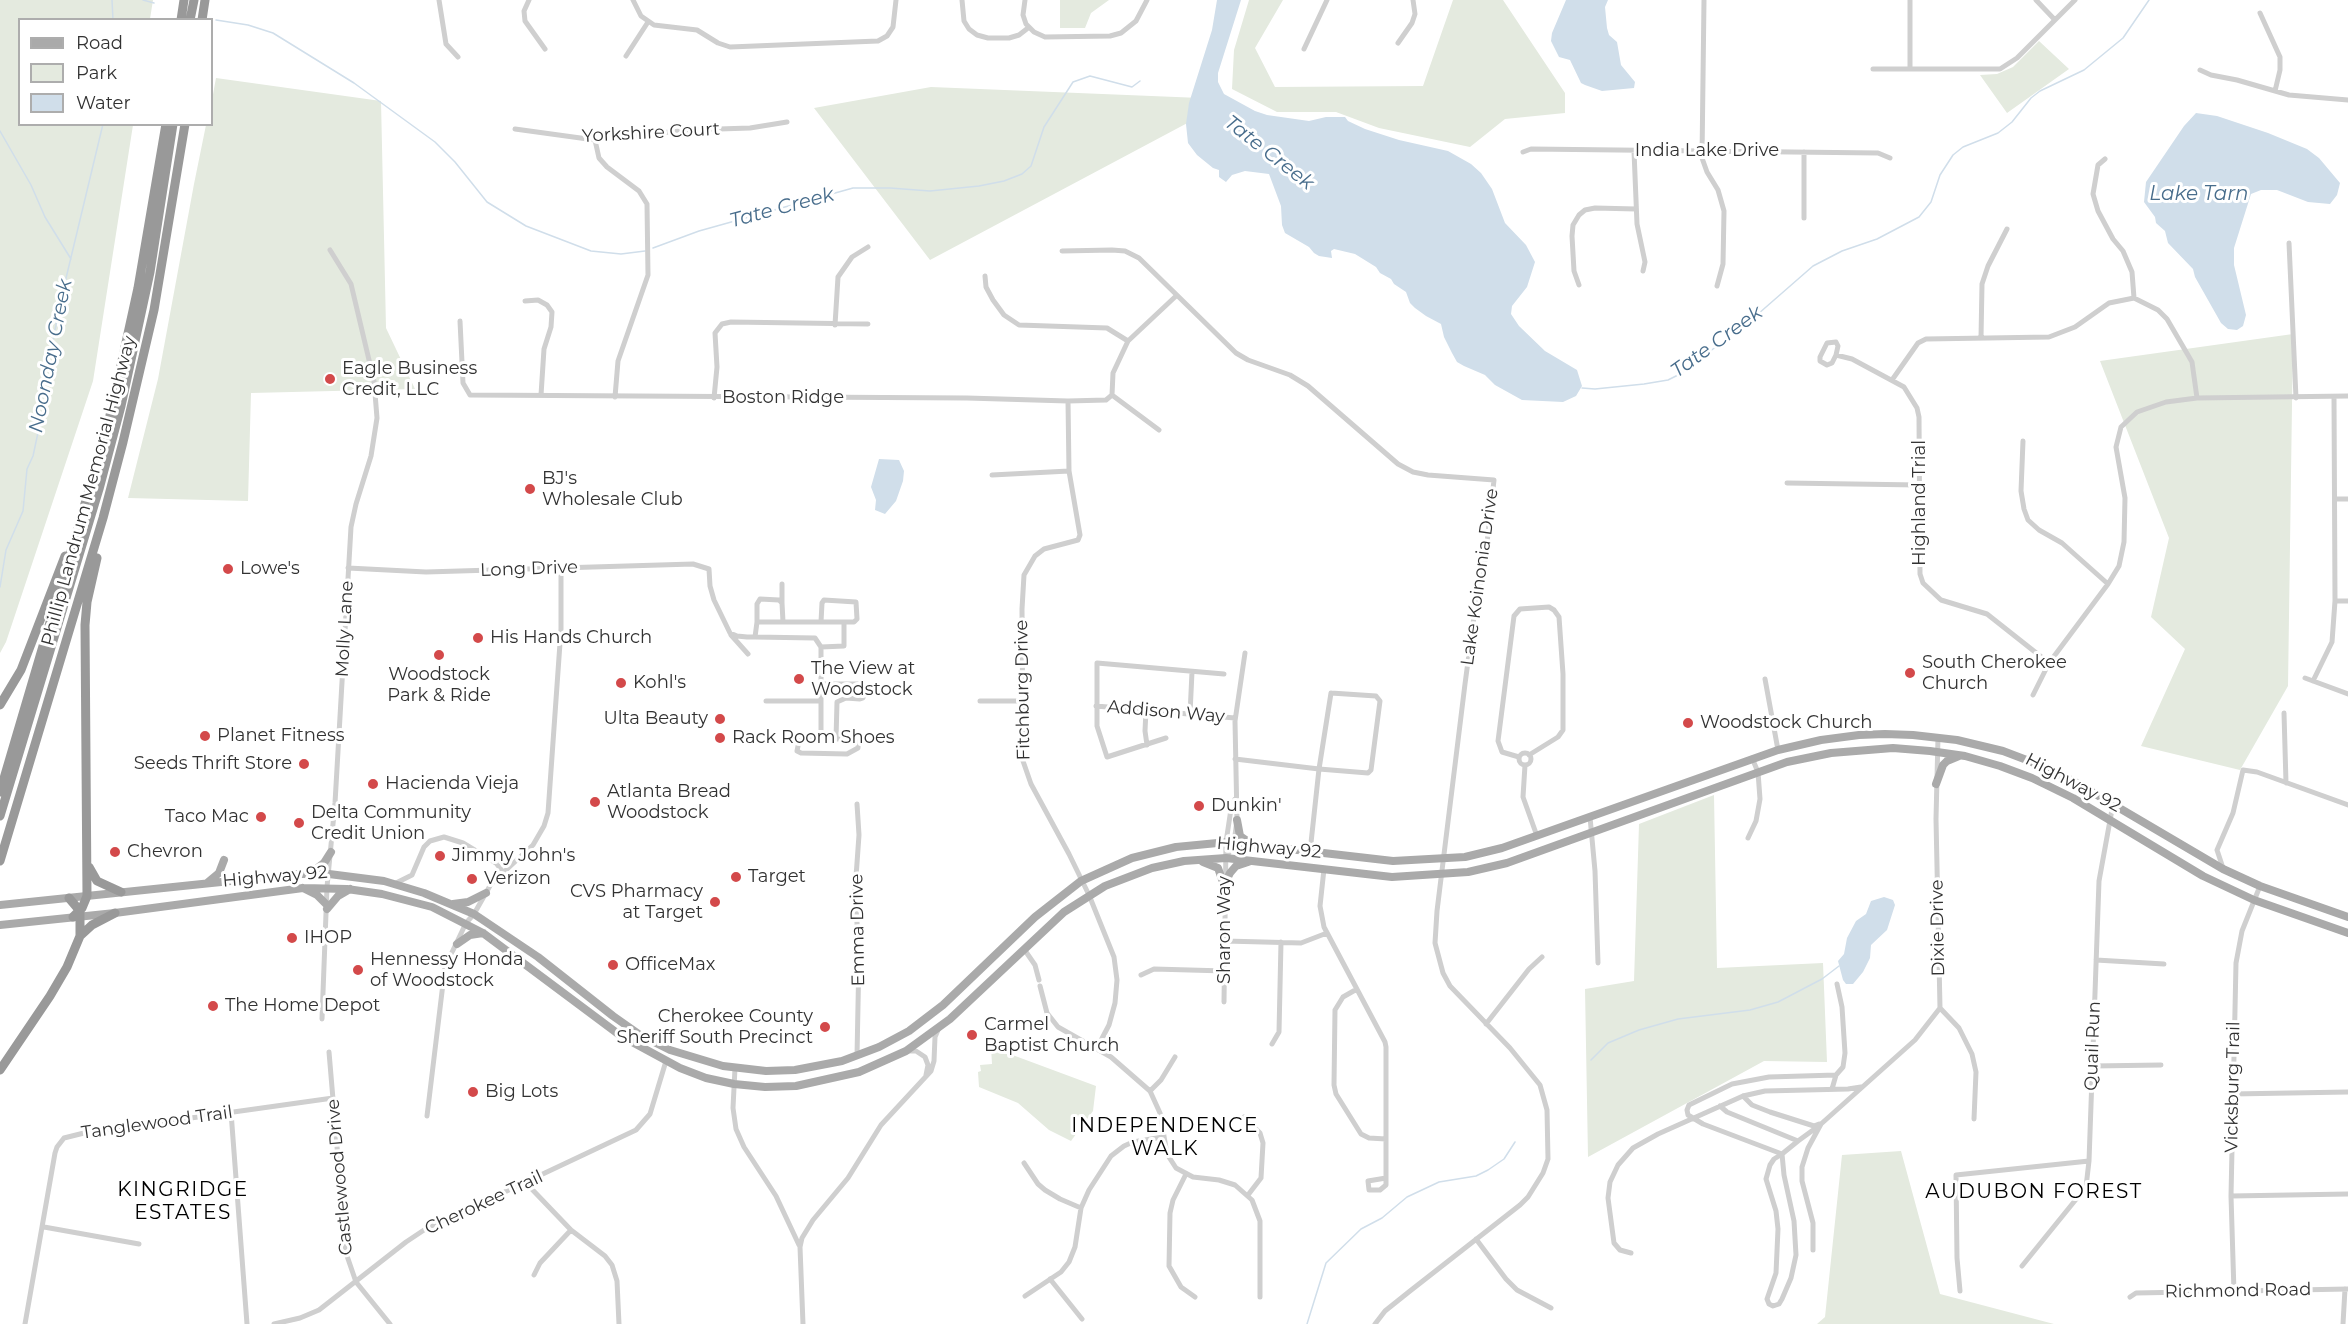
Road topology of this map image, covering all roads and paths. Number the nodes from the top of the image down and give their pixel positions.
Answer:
1 (184, 0) edge
2 (194, 0) edge
3 (205, 0) edge
4 (433, 0) edge
5 (438, 0) edge
6 (529, 0) edge
7 (633, 0) edge
8 (896, 0) edge
9 (962, 0) edge
10 (1025, 0) edge
11 (1147, 0) edge
12 (1327, 0) edge
13 (1413, 0) edge
14 (1704, 0) edge
15 (1910, 0) edge
16 (2036, 0) edge
17 (2075, 0) edge
18 (2259, 13) dead end
19 (181, 18) edge
20 (190, 18) edge
21 (202, 18) edge
22 (2055, 20) junction
23 (648, 22) junction
24 (1028, 28) junction
25 (1398, 43) dead end
26 (545, 49) dead end
27 (1304, 49) dead end
28 (626, 56) dead end
29 (458, 57) dead end
30 (1873, 69) dead end
31 (1910, 69) junction
32 (2200, 70) dead end
33 (2275, 91) junction
34 (2348, 100) edge
35 (787, 122) dead end
36 (166, 126) edge
37 (173, 126) edge
38 (185, 126) edge
39 (515, 129) dead end
40 (595, 140) junction
41 (1634, 151) junction
42 (1702, 151) junction
43 (1523, 152) dead end
44 (1804, 152) junction
45 (1890, 158) dead end
46 (2105, 159) dead end
47 (1636, 209) junction
48 (1804, 218) dead end
49 (2007, 230) dead end
50 (2289, 243) dead end
51 (868, 247) dead end
52 (330, 250) dead end
53 (1062, 250) dead end
54 (1643, 271) dead end
55 (985, 276) dead end
56 (1579, 285) dead end
57 (1718, 286) dead end
58 (1176, 296) junction
59 (2134, 298) junction
60 (525, 301) dead end
61 (460, 321) dead end
62 (868, 324) dead end
63 (835, 325) junction
64 (1981, 338) junction
65 (1128, 341) junction
66 (1836, 355) dead end
67 (1892, 381) junction
68 (541, 395) junction
69 (1112, 395) junction
70 (2348, 396) edge
71 (615, 397) junction
72 (2334, 397) junction
73 (714, 398) junction
74 (2197, 398) junction
75 (2296, 398) junction
76 (1068, 401) junction
77 (1159, 430) dead end
78 (2023, 441) dead end
79 (116, 467) junction
80 (1069, 471) junction
81 (992, 475) dead end
82 (1787, 483) dead end
83 (1919, 485) junction
84 (2336, 499) junction
85 (2348, 499) edge
86 (77, 536) junction
87 (348, 568) junction
88 (561, 568) junction
89 (783, 584) dead end
90 (2108, 584) junction
91 (2335, 601) junction
92 (2348, 601) edge
93 (782, 603) junction
94 (757, 622) junction
95 (783, 622) junction
96 (821, 622) junction
97 (844, 622) junction
98 (730, 633) junction
99 (755, 637) junction
100 (821, 647) junction
101 (1245, 652) dead end
102 (748, 654) dead end
103 (2049, 663) junction
104 (1192, 672) junction
105 (1224, 674) dead end
106 (2304, 678) dead end
107 (1764, 679) dead end
108 (2313, 681) junction
109 (821, 684) junction
110 (2348, 694) edge
111 (2033, 695) dead end
112 (766, 701) dead end
113 (820, 701) junction
114 (980, 701) dead end
115 (1023, 701) junction
116 (0, 705) edge
117 (1096, 706) junction
118 (1146, 710) junction
119 (2284, 713) dead end
120 (1190, 714) junction
121 (1235, 718) junction
122 (1938, 737) junction
123 (1166, 738) dead end
124 (821, 739) junction
125 (836, 739) junction
126 (1148, 745) junction
127 (1778, 750) junction
128 (1937, 752) junction
129 (1529, 755) junction
130 (1961, 755) junction
131 (1519, 757) junction
132 (1752, 758) junction
133 (1235, 759) junction
134 (1526, 765) junction
135 (1319, 769) junction
136 (1758, 772) junction
137 (2286, 783) junction
138 (1936, 784) junction
139 (0, 792) edge
140 (1236, 798) junction
141 (857, 804) dead end
142 (2113, 804) junction
143 (2348, 806) edge
144 (0, 816) edge
145 (1590, 817) junction
146 (1238, 820) junction
147 (2110, 820) junction
148 (1592, 832) junction
149 (1537, 836) junction
150 (1748, 838) dead end
151 (1230, 843) junction
152 (1253, 845) junction
153 (2217, 850) junction
154 (331, 852) junction
155 (1310, 852) junction
156 (2201, 857) junction
157 (1226, 858) junction
158 (224, 860) dead end
159 (1194, 860) junction
160 (1251, 860) junction
161 (1443, 860) junction
162 (0, 861) edge
163 (87, 864) junction
164 (1324, 869) junction
165 (2223, 869) junction
166 (503, 872) junction
167 (310, 874) junction
168 (328, 874) junction
169 (1442, 875) junction
170 (1081, 881) junction
171 (207, 883) junction
172 (394, 884) junction
173 (1224, 885) junction
174 (2260, 886) junction
175 (327, 887) junction
176 (303, 888) junction
177 (351, 889) junction
178 (121, 892) junction
179 (486, 893) junction
180 (1089, 895) junction
181 (87, 896) junction
182 (69, 898) junction
183 (2254, 900) junction
184 (453, 904) junction
185 (0, 905) edge
186 (327, 907) junction
187 (115, 913) junction
188 (474, 914) junction
189 (78, 915) junction
190 (2348, 916) edge
191 (466, 923) junction
192 (0, 925) edge
193 (483, 933) junction
194 (1327, 933) junction
195 (2348, 933) edge
196 (80, 936) junction
197 (1225, 941) junction
198 (1281, 942) junction
199 (457, 944) junction
200 (1024, 949) junction
201 (1542, 957) dead end
202 (2096, 960) junction
203 (1598, 963) dead end
204 (2164, 964) dead end
205 (1225, 971) junction
206 (1141, 975) dead end
207 (1837, 984) dead end
208 (1357, 989) junction
209 (1224, 1002) dead end
210 (1940, 1008) junction
211 (322, 1019) dead end
212 (1485, 1024) junction
213 (940, 1028) junction
214 (1272, 1044) dead end
215 (1097, 1048) junction
216 (906, 1051) junction
217 (329, 1052) dead end
218 (857, 1056) junction
219 (1175, 1057) dead end
220 (666, 1061) junction
221 (2162, 1065) dead end
222 (2093, 1066) junction
223 (735, 1068) junction
224 (0, 1070) edge
225 (1836, 1075) junction
226 (923, 1080) junction
227 (734, 1084) junction
228 (1863, 1086) junction
229 (1832, 1089) junction
230 (1150, 1091) junction
231 (2348, 1092) edge
232 (2232, 1094) junction
233 (1743, 1096) junction
234 (333, 1098) junction
235 (1720, 1106) junction
236 (231, 1112) junction
237 (427, 1116) dead end
238 (1244, 1118) dead end
239 (1694, 1118) junction
240 (1974, 1119) dead end
241 (1821, 1124) junction
242 (1163, 1137) junction
243 (1386, 1139) junction
244 (1798, 1141) junction
245 (1782, 1154) junction
246 (2089, 1161) junction
247 (1024, 1163) dead end
248 (1186, 1174) junction
249 (1386, 1178) dead end
250 (526, 1183) junction
251 (2348, 1194) edge
252 (1248, 1195) junction
253 (2231, 1196) junction
254 (1081, 1208) junction
255 (44, 1227) junction
256 (572, 1230) junction
257 (1476, 1239) junction
258 (139, 1244) dead end
259 (800, 1247) junction
260 (1813, 1250) dead end
261 (1631, 1253) dead end
262 (2022, 1266) dead end
263 (534, 1275) dead end
264 (1050, 1279) junction
265 (356, 1282) junction
266 (2346, 1289) edge
267 (1960, 1291) dead end
268 (2234, 1292) junction
269 (1025, 1296) dead end
270 (1260, 1297) dead end
271 (1195, 1298) dead end
272 (2130, 1298) dead end
273 (1551, 1308) dead end
274 (1082, 1319) dead end
275 (25, 1324) edge
276 (247, 1324) edge
277 (274, 1324) edge
278 (390, 1324) edge
279 (619, 1324) edge
280 (803, 1324) edge
281 (1375, 1324) edge
282 (2343, 1324) edge

1 - 19 highway
2 - 20 highway
3 - 21 highway
4 - 5 street
5 - 29 street
6 - 26 street
7 - 23 street
8 - 23 street
9 - 24 street
10 - 24 street
11 - 24 street
12 - 27 street
13 - 25 street
14 - 42 street
15 - 31 street
16 - 22 street
17 - 22 street
18 - 33 street
22 - 31 street
23 - 28 street
30 - 31 street
32 - 33 street
33 - 34 street
35 - 40 street, Yorkshire Court
36 - 86 highway, Phillip Landrum Memorial Highway
37 - 144 highway
38 - 79 highway, Phillip Landrum Memorial Highway
39 - 40 street, Yorkshire Court
40 - 71 street
41 - 42 street, India Lake Drive
41 - 43 street, India Lake Drive
41 - 47 street
42 - 44 street, India Lake Drive
42 - 57 street
44 - 45 street, India Lake Drive
44 - 48 street
46 - 59 street
47 - 54 street
47 - 56 street
49 - 64 street
50 - 75 street
51 - 63 street
52 - 87 street, Molly Lane
53 - 58 street, Lake Koinonia Drive
55 - 65 street
58 - 65 street
58 - 161 street, Lake Koinonia Drive
59 - 64 street
59 - 74 street
60 - 68 street
61 - 68 street, Boston Ridge
62 - 63 street
63 - 73 street
64 - 67 street
65 - 69 street
66 - 67 street, Highland Trial
67 - 83 street, Highland Trial
68 - 71 street, Boston Ridge
69 - 76 street, Boston Ridge
69 - 77 street
70 - 72 street
71 - 73 street, Boston Ridge
72 - 75 street
72 - 84 street
73 - 76 street, Boston Ridge
74 - 75 street
74 - 90 street
76 - 80 street
78 - 90 street
79 - 162 highway, Phillip Landrum Memorial Highway
79 - 163 highway
80 - 81 street
80 - 115 street, Fitchburg Drive
82 - 83 street
83 - 103 street, Highland Trial
84 - 85 street
84 - 91 street
86 - 116 highway
86 - 139 highway, Phillip Landrum Memorial Highway
87 - 88 street, Long Drive
87 - 154 street, Molly Lane
88 - 98 street, Long Drive
88 - 166 street
89 - 93 street
90 - 103 street
91 - 92 street
91 - 108 street
93 - 94 street
93 - 95 street
94 - 95 street
94 - 99 street
95 - 96 street
96 - 97 street
96 - 97 street
97 - 100 street
98 - 99 street
98 - 102 street
99 - 100 street
100 - 109 street
101 - 121 street
103 - 111 street
104 - 105 street
104 - 117 street
104 - 120 street
106 - 108 street
107 - 127 street
108 - 110 street
109 - 113 street
109 - 125 street
112 - 113 street
113 - 124 street
114 - 115 street
115 - 170 street, Fitchburg Drive
117 - 118 street, Addison Way
117 - 126 street
118 - 120 street, Addison Way
118 - 126 street
119 - 137 street
120 - 121 street, Addison Way
121 - 133 street
122 - 127 main road, Highway 92
122 - 128 street, Dixie Drive
122 - 142 main road, Highway 92
123 - 126 street
124 - 125 street
124 - 125 street
127 - 132 main road, Highway 92
128 - 130 main road, Highway 92
128 - 136 main road, Highway 92
128 - 138 street, Dixie Drive
129 - 131 street
129 - 131 street
129 - 134 street
130 - 138 main road
130 - 147 main road, Highway 92
131 - 134 street
132 - 136 street
132 - 145 main road, Highway 92
133 - 135 street
133 - 140 street
134 - 149 street
135 - 135 street
135 - 155 street
136 - 148 main road, Highway 92
136 - 150 street
137 - 143 street
137 - 153 street
138 - 210 street, Dixie Drive
140 - 146 street
140 - 151 street
141 - 218 street, Emma Drive
142 - 147 street, Quail Run
142 - 156 main road, Highway 92
145 - 148 street
145 - 149 main road, Highway 92
146 - 151 street
146 - 152 main road
147 - 183 main road, Highway 92
147 - 202 street, Quail Run
148 - 169 main road, Highway 92
148 - 203 street
149 - 161 main road, Highway 92
151 - 152 main road, Highway 92
151 - 157 street
151 - 170 main road, Highway 92
152 - 155 main road, Highway 92
153 - 156 street
153 - 165 street
154 - 167 main road
154 - 168 street, Molly Lane
155 - 161 main road, Highway 92
156 - 165 main road, Highway 92
157 - 159 main road, Highway 92
157 - 160 main road, Highway 92
157 - 173 street, Sharon Way
158 - 171 main road
159 - 173 main road
159 - 180 main road, Highway 92
160 - 164 main road, Highway 92
160 - 173 main road
161 - 169 street
163 - 178 highway
163 - 181 highway
164 - 169 main road, Highway 92
164 - 194 street
165 - 174 main road, Highway 92
166 - 172 street
166 - 179 street
167 - 168 main road, Highway 92
167 - 171 main road, Highway 92
168 - 172 main road, Highway 92
168 - 175 street, Molly Lane
169 - 212 street
170 - 180 street, Fitchburg Drive
170 - 218 main road, Highway 92
171 - 178 main road, Highway 92
172 - 184 main road, Highway 92
173 - 197 street, Sharon Way
174 - 183 street, Vicksburg Trail
174 - 190 main road, Highway 92
175 - 176 main road, Highway 92
175 - 177 main road, Highway 92
175 - 186 street, Molly Lane
176 - 186 main road
176 - 187 main road, Highway 92
177 - 186 main road
177 - 191 main road, Highway 92
178 - 181 main road, Highway 92
179 - 184 main road
179 - 188 street
180 - 200 main road, Highway 92
180 - 215 street, Fitchburg Drive
181 - 182 main road, Highway 92
181 - 189 highway
182 - 185 main road, Highway 92
182 - 189 highway
183 - 195 main road, Highway 92
183 - 232 street, Vicksburg Trail
184 - 188 main road, Highway 92
186 - 211 street, Molly Lane
187 - 189 main road, Highway 92
187 - 196 highway
188 - 191 street
188 - 223 main road, Highway 92
189 - 192 main road, Highway 92
189 - 196 highway
191 - 193 main road, Highway 92
191 - 199 street
193 - 199 main road
193 - 220 main road, Highway 92
194 - 198 street
194 - 208 street
196 - 224 highway
197 - 198 street
197 - 205 street, Sharon Way
198 - 214 street
199 - 237 street
200 - 213 main road, Highway 92
200 - 215 street
201 - 212 street
202 - 204 street
202 - 222 street, Quail Run
205 - 206 street
205 - 209 street, Sharon Way
207 - 225 street
208 - 243 street
208 - 243 street
210 - 228 street
210 - 240 street
212 - 257 street
213 - 216 main road, Highway 92
213 - 226 street
215 - 230 street
216 - 226 street
216 - 227 main road, Highway 92
217 - 234 street, Castlewood Drive
218 - 223 main road, Highway 92
219 - 230 street
220 - 227 main road, Highway 92
220 - 250 street, Cherokee Trail
221 - 222 street
222 - 246 street, Quail Run
223 - 227 street
225 - 229 street
225 - 239 street
226 - 259 street
227 - 259 street
228 - 229 street
228 - 241 street
229 - 233 street
230 - 242 street
231 - 232 street
232 - 253 street, Vicksburg Trail
233 - 235 street
233 - 241 street
234 - 236 street, Tanglewood Trail
234 - 265 street, Castlewood Drive
235 - 239 street
235 - 244 street
236 - 255 street, Tanglewood Trail
236 - 276 street
238 - 252 street
239 - 245 street
239 - 261 street
241 - 244 street
241 - 260 street
242 - 248 street
242 - 254 street
243 - 249 street
244 - 245 street
245 - 245 street
246 - 262 street, Quail Run
246 - 267 street
247 - 254 street
248 - 252 street
248 - 271 street
250 - 256 street
250 - 265 street, Cherokee Trail
251 - 253 street
252 - 270 street
253 - 268 street, Vicksburg Trail
254 - 264 street
255 - 258 street
255 - 275 street, Tanglewood Trail
256 - 263 street
256 - 279 street
257 - 273 street
257 - 281 street
259 - 280 street
264 - 269 street
264 - 274 street
265 - 277 street, Cherokee Trail
265 - 278 street, Castlewood Drive
266 - 268 street, Richmond Road
266 - 282 street
268 - 272 street, Richmond Road

